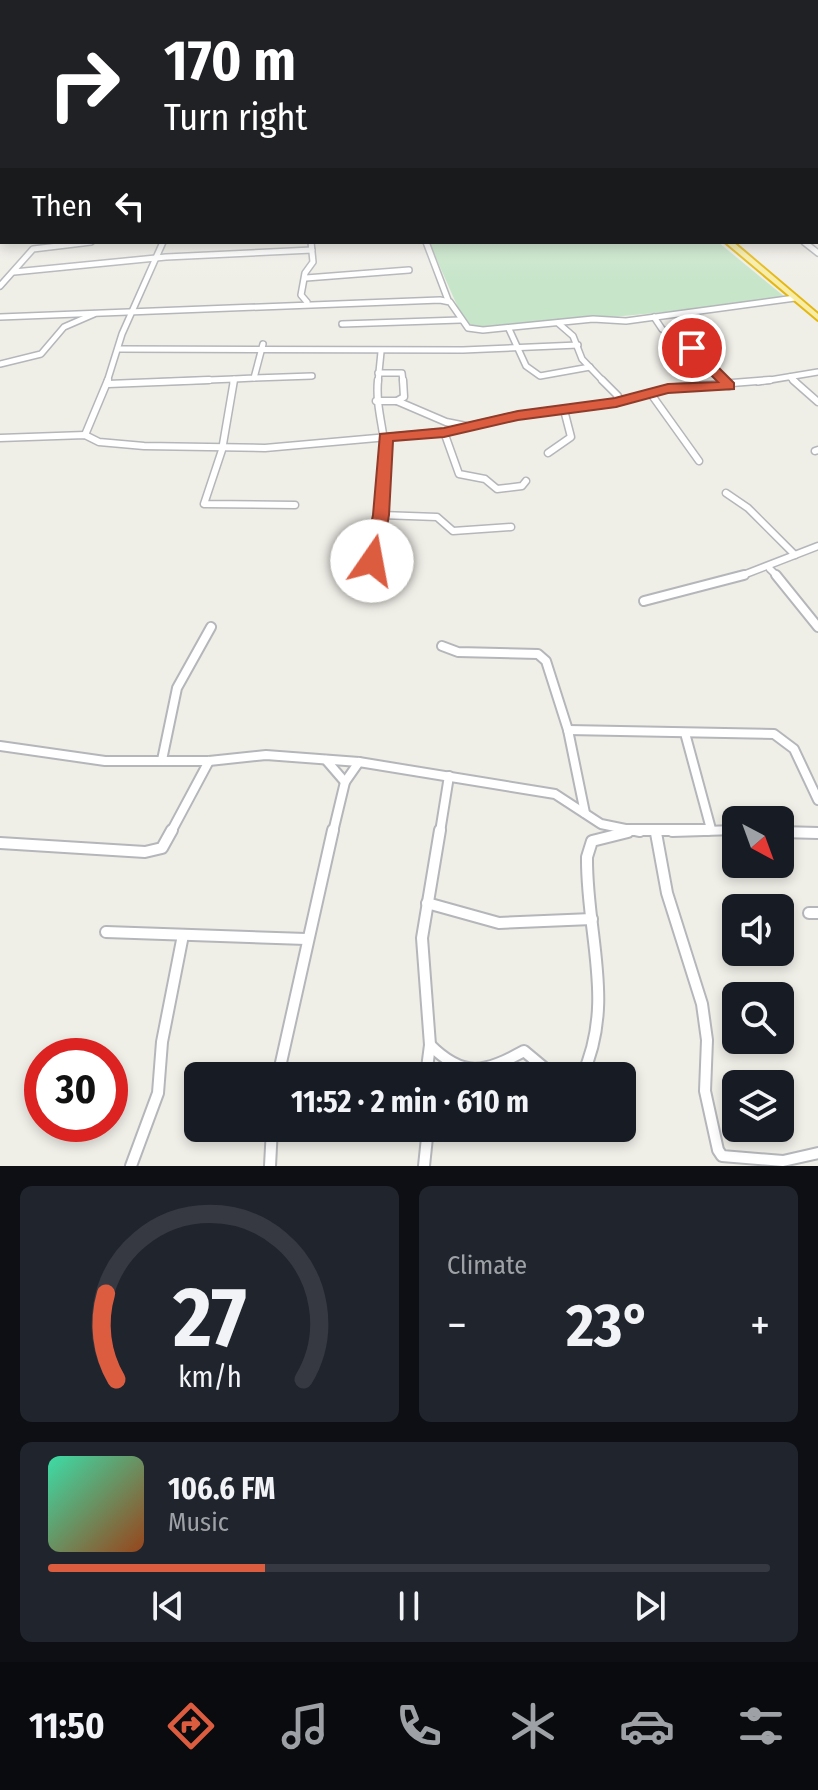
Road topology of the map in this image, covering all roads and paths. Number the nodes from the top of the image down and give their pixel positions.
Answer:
1 (69, 244) edge
2 (162, 244) edge
3 (311, 244) edge
4 (427, 244) edge
5 (731, 244) edge
6 (312, 250) junction
7 (157, 259) junction
8 (409, 270) dead end
9 (14, 272) junction
10 (306, 278) junction
11 (0, 286) edge
12 (795, 298) junction
13 (448, 300) junction
14 (309, 304) junction
15 (134, 311) junction
16 (96, 313) junction
17 (0, 317) edge
18 (654, 317) junction
19 (818, 318) edge
20 (460, 320) junction
21 (558, 323) junction
22 (342, 324) dead end
23 (509, 329) junction
24 (483, 330) junction
25 (263, 344) junction
26 (578, 345) junction
27 (493, 348) junction
28 (118, 349) junction
29 (519, 350) junction
30 (381, 352) junction
31 (0, 364) edge
32 (590, 367) junction
33 (818, 372) edge
34 (378, 373) junction
35 (312, 376) dead end
36 (790, 377) junction
37 (254, 378) junction
38 (234, 379) junction
39 (108, 384) junction
40 (729, 386) junction
41 (651, 394) junction
42 (376, 401) junction
43 (397, 401) junction
44 (818, 402) edge
45 (616, 403) junction
46 (564, 410) junction
47 (469, 426) junction
48 (444, 432) junction
49 (85, 435) junction
50 (385, 437) junction
51 (0, 438) edge
52 (222, 450) junction
53 (548, 453) dead end
54 (699, 461) dead end
55 (526, 481) dead end
56 (726, 493) dead end
57 (295, 505) dead end
58 (381, 515) junction
59 (511, 527) dead end
60 (818, 546) edge
61 (795, 555) junction
62 (372, 561) dead end
63 (770, 569) junction
64 (644, 601) dead end
65 (211, 627) dead end
66 (818, 627) edge
67 (442, 646) dead end
68 (568, 730) junction
69 (685, 733) junction
70 (0, 746) edge
71 (162, 760) junction
72 (326, 760) junction
73 (209, 761) junction
74 (359, 762) junction
75 (449, 776) junction
76 (345, 782) junction
77 (818, 800) edge
78 (585, 813) junction
79 (711, 829) junction
80 (722, 829) edge
81 (631, 832) junction
82 (794, 832) edge
83 (656, 833) junction
84 (818, 833) edge
85 (0, 843) edge
86 (427, 903) junction
87 (592, 919) junction
88 (106, 932) dead end
89 (183, 935) junction
90 (306, 939) junction
91 (430, 1045) junction
92 (281, 1062) edge
93 (428, 1062) edge
94 (445, 1062) edge
95 (505, 1062) edge
96 (537, 1062) edge
97 (589, 1062) edge
98 (271, 1142) edge
99 (427, 1142) edge
100 (818, 1153) edge
101 (131, 1166) edge
102 (270, 1166) edge
103 (424, 1166) edge

1 - 9 street
2 - 7 street
3 - 6 street
4 - 13 street
5 - 12 highway
6 - 7 street
6 - 10 street
7 - 9 street
7 - 15 street
8 - 10 street
9 - 11 street
10 - 14 street
12 - 18 street
12 - 19 highway
13 - 14 street
13 - 20 street
14 - 15 street
15 - 16 street
15 - 28 street
16 - 17 street
16 - 31 street
18 - 21 street
18 - 40 street
20 - 22 street
20 - 24 street
21 - 23 street
21 - 26 street
23 - 24 street
23 - 29 street
24 - 27 street
25 - 28 street
25 - 30 street
25 - 37 street
26 - 29 street
26 - 32 street
27 - 29 street
27 - 30 street
28 - 39 street
29 - 32 street
30 - 34 street
32 - 45 street
33 - 36 street
34 - 42 street
34 - 43 street
35 - 37 street
36 - 40 street
36 - 44 street
37 - 38 street
38 - 39 street
38 - 52 street
39 - 49 street
40 - 41 street
41 - 45 street
41 - 54 street
42 - 43 street
42 - 50 street
43 - 47 street
45 - 46 street
46 - 47 street
46 - 53 street
47 - 48 street
48 - 50 street
48 - 55 street
49 - 51 street
49 - 52 street
50 - 52 street
50 - 58 street
52 - 57 street
56 - 61 street
58 - 59 street
58 - 62 street
60 - 61 street
61 - 63 street
63 - 64 street
63 - 66 street
65 - 71 street
67 - 68 street
68 - 69 street
68 - 78 street
69 - 77 street
69 - 79 street
70 - 71 street
71 - 73 street
72 - 73 street
72 - 74 street
72 - 76 street
73 - 85 street
74 - 75 street
74 - 76 street
75 - 78 street
75 - 86 street
76 - 90 street
78 - 81 street
79 - 80 street
79 - 83 street
81 - 83 street
81 - 87 street
82 - 84 street
83 - 100 street
86 - 87 street
86 - 91 street
87 - 97 street
88 - 89 street
89 - 90 street
89 - 101 street
90 - 92 street
91 - 93 street
91 - 94 street
95 - 96 street
98 - 102 street
99 - 103 street

